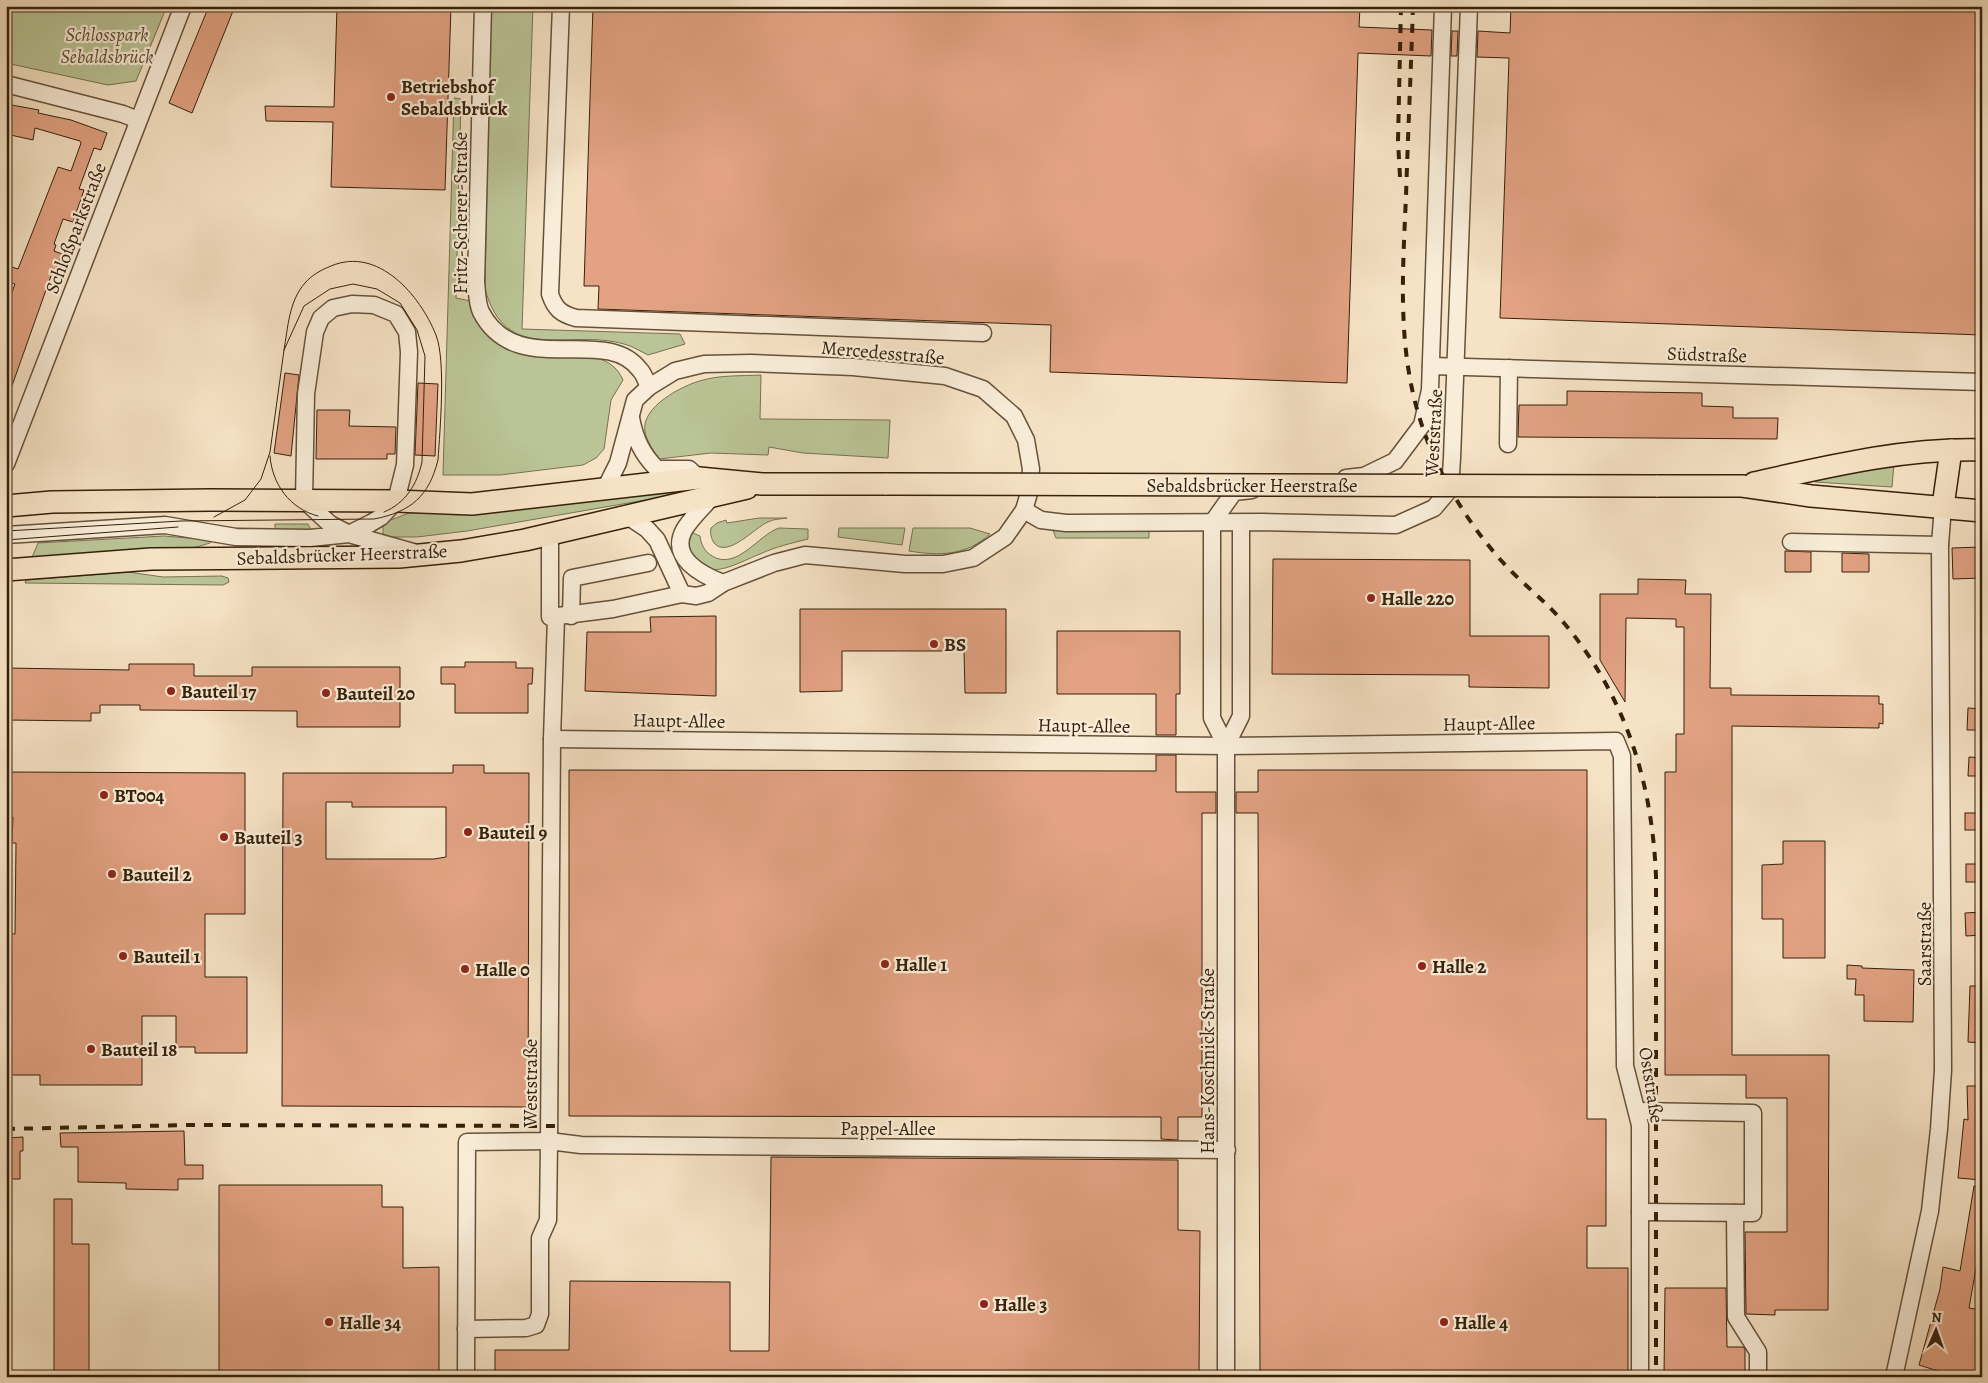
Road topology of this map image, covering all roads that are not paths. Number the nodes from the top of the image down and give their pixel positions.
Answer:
1 (183, 6) edge
2 (484, 6) edge
3 (560, 6) edge
4 (1444, 6) edge
5 (1469, 6) edge
6 (6, 84) edge
7 (1440, 91) junction
8 (1466, 92) junction
9 (138, 120) junction
10 (1437, 186) junction
11 (1462, 187) junction
12 (1433, 307) junction
13 (1458, 307) junction
14 (983, 333) dead end
15 (1431, 366) junction
16 (1456, 366) junction
17 (1509, 368) junction
18 (1982, 382) edge
19 (649, 387) junction
20 (630, 413) junction
21 (1508, 444) dead end
22 (1951, 450) junction
23 (1982, 450) edge
24 (6, 464) edge
25 (698, 478) junction
26 (762, 484) junction
27 (1742, 486) junction
28 (606, 487) junction
29 (712, 497) junction
30 (162, 500) junction
31 (304, 500) junction
32 (396, 501) junction
33 (6, 506) edge
34 (1943, 506) junction
35 (1024, 510) junction
36 (1982, 511) edge
37 (626, 516) junction
38 (1212, 523) junction
39 (1241, 524) junction
40 (127, 528) junction
41 (550, 533) junction
42 (349, 534) junction
43 (6, 535) edge
44 (236, 537) junction
45 (1791, 542) dead end
46 (1940, 545) junction
47 (422, 554) junction
48 (195, 558) junction
49 (648, 563) dead end
50 (6, 570) edge
51 (723, 583) junction
52 (682, 594) junction
53 (563, 617) junction
54 (552, 739) junction
55 (1616, 741) joint
56 (1226, 746) junction
57 (1637, 1111) junction
58 (549, 1141) junction
59 (1227, 1150) junction
60 (1640, 1212) junction
61 (1735, 1213) junction
62 (466, 1329) junction
63 (466, 1377) edge
64 (1226, 1377) edge
65 (1640, 1377) edge
66 (1758, 1377) edge
67 (1894, 1377) edge

1 - 9 street, Schloßparkstraße
2 - 19 street, Fritz-Scherer-Straße
3 - 14 street
4 - 7 street, Weststraße
5 - 8 street, Weststraße
6 - 9 street
7 - 8 street
7 - 10 street, Weststraße
8 - 11 street, Weststraße
9 - 24 street, Schloßparkstraße
10 - 11 street
10 - 12 street, Weststraße
11 - 13 street, Weststraße
12 - 13 street
12 - 15 street, Weststraße
13 - 16 street, Weststraße
15 - 16 street, Südstraße
15 - 38 street, Weststraße
16 - 17 street, Südstraße
16 - 39 street, Weststraße
17 - 18 street, Südstraße
17 - 21 street
19 - 20 street, Mercedesstraße
19 - 35 street, Mercedesstraße
20 - 25 street
20 - 28 street, Mercedesstraße
22 - 23 main road, Sebaldsbrücker Heerstraße
22 - 27 main road, Sebaldsbrücker Heerstraße
22 - 34 main road
25 - 26 main road, Sebaldsbrücker Heerstraße
25 - 28 main road, Sebaldsbrücker Heerstraße
26 - 27 main road, Sebaldsbrücker Heerstraße, bridge
26 - 29 main road, Sebaldsbrücker Heerstraße
27 - 34 main road, Sebaldsbrücker Heerstraße
28 - 32 main road, Sebaldsbrücker Heerstraße
29 - 37 main road, Sebaldsbrücker Heerstraße
29 - 51 street
30 - 31 main road, Sebaldsbrücker Heerstraße
30 - 33 main road, Sebaldsbrücker Heerstraße
30 - 40 street
31 - 32 main road, Sebaldsbrücker Heerstraße
31 - 32 street
31 - 42 street
32 - 42 street
34 - 36 main road, Sebaldsbrücker Heerstraße
34 - 46 street, Saarstraße
35 - 38 street, Weststraße
35 - 51 street, Mercedesstraße
37 - 41 main road, Sebaldsbrücker Heerstraße
37 - 52 street
38 - 39 street, Weststraße
38 - 56 street, Hans-Koschnick-Straße
39 - 56 street, Hans-Koschnick-Straße
40 - 43 street
40 - 44 street
41 - 47 main road, Sebaldsbrücker Heerstraße
41 - 53 street
42 - 44 street
42 - 47 street
44 - 48 street
45 - 46 street
46 - 67 street, Saarstraße
47 - 48 main road, Sebaldsbrücker Heerstraße
48 - 50 main road, Sebaldsbrücker Heerstraße
49 - 53 street, Weststraße
51 - 52 street, Mercedesstraße
52 - 53 street, Mercedesstraße
53 - 54 street, Weststraße
54 - 56 street, Haupt-Allee
54 - 58 street, Weststraße
55 - 56 street, Haupt-Allee
55 - 57 street, Oststraße
56 - 59 street, Hans-Koschnick-Straße
57 - 60 street, Oststraße
57 - 61 street
58 - 59 street, Pappel-Allee
58 - 62 street
58 - 62 street, Weststraße
59 - 64 street, Hans-Koschnick-Straße
60 - 61 street
60 - 65 street, Oststraße
61 - 66 street
62 - 63 street, Weststraße

